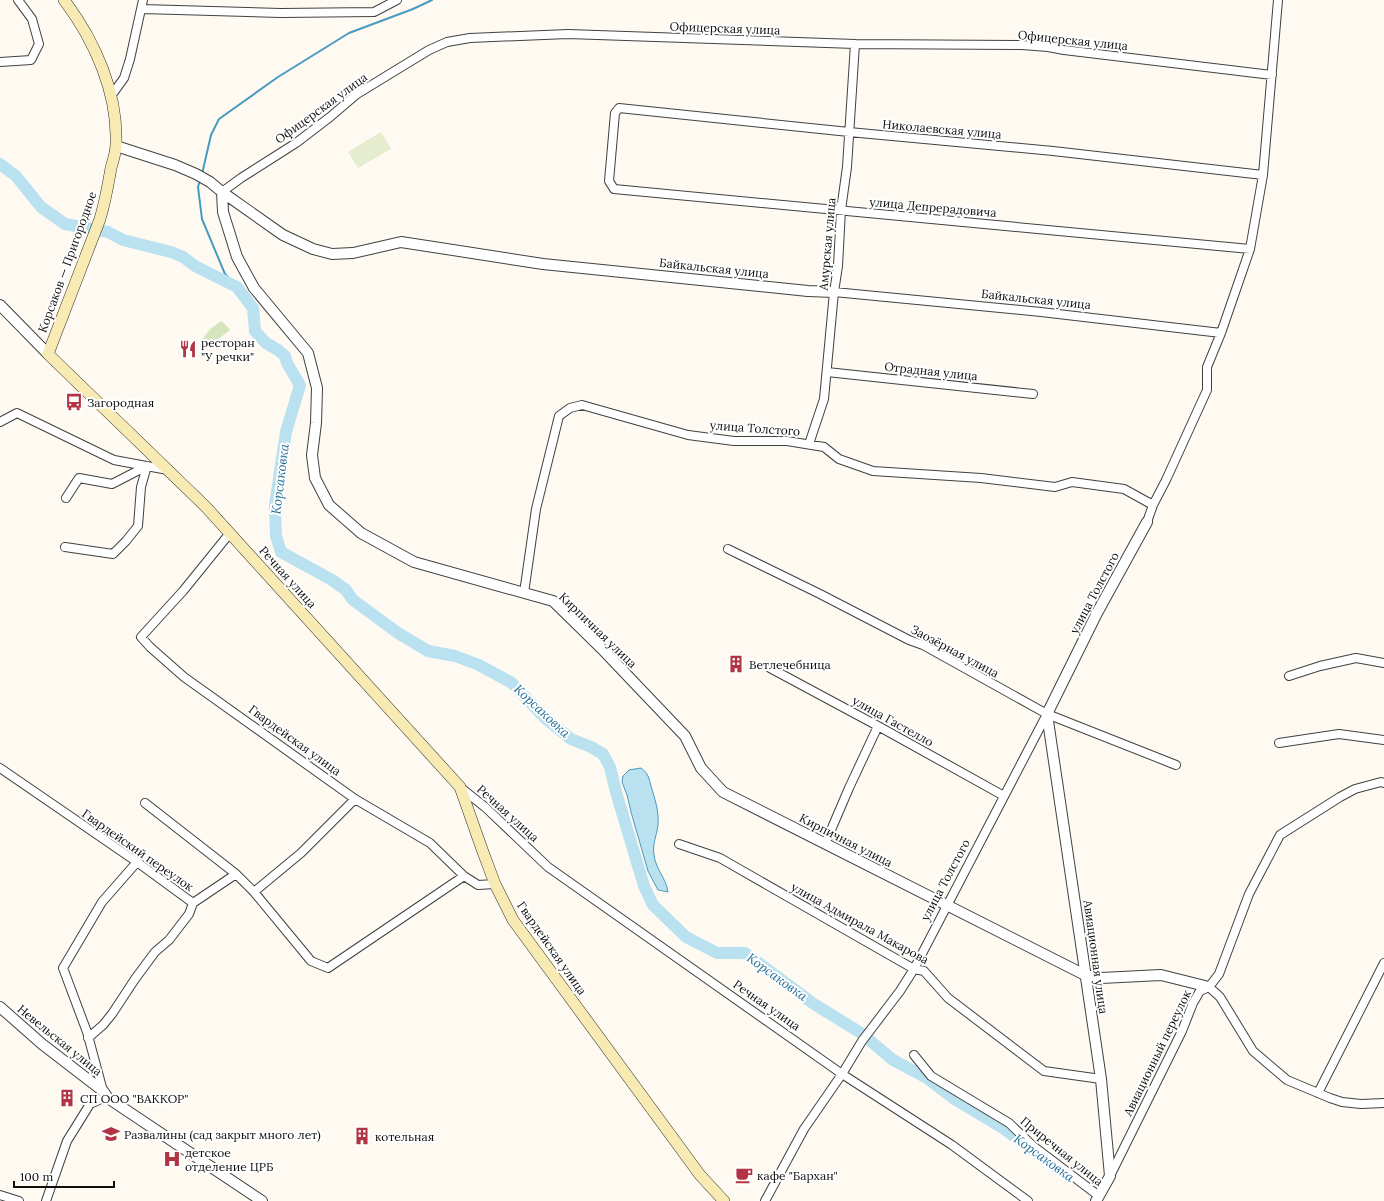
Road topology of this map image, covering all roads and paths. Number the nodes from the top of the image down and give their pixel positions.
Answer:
1 (18, 0) edge
2 (64, 0) edge
3 (143, 0) edge
4 (397, 0) edge
5 (1278, 0) edge
6 (142, 9) junction
7 (855, 44) junction
8 (0, 62) edge
9 (1272, 75) junction
10 (111, 96) junction
11 (849, 132) junction
12 (116, 146) junction
13 (1263, 175) junction
14 (614, 189) joint
15 (222, 192) junction
16 (842, 210) junction
17 (1250, 249) junction
18 (834, 292) junction
19 (0, 306) edge
20 (1221, 332) junction
21 (48, 354) junction
22 (826, 372) junction
23 (1033, 394) dead end
24 (0, 422) edge
25 (809, 444) junction
26 (147, 466) junction
27 (169, 470) junction
28 (66, 498) dead end
29 (1153, 505) junction
30 (1147, 522) joint
31 (230, 533) junction
32 (65, 547) dead end
33 (728, 549) dead end
34 (524, 593) junction
35 (1384, 663) edge
36 (770, 668) dead end
37 (1289, 676) dead end
38 (1047, 714) junction
39 (878, 726) junction
40 (1384, 740) edge
41 (1279, 743) dead end
42 (1176, 765) dead end
43 (0, 768) edge
44 (1384, 783) edge
45 (460, 787) junction
46 (1004, 796) junction
47 (355, 799) junction
48 (145, 803) dead end
49 (679, 844) dead end
50 (825, 844) junction
51 (137, 862) junction
52 (236, 874) junction
53 (464, 876) junction
54 (495, 884) junction
55 (254, 892) junction
56 (193, 903) junction
57 (947, 905) junction
58 (1384, 963) edge
59 (914, 969) junction
60 (1085, 975) junction
61 (1209, 987) junction
62 (0, 1007) edge
63 (88, 1038) junction
64 (914, 1055) dead end
65 (842, 1074) junction
66 (1101, 1079) junction
67 (1318, 1093) junction
68 (105, 1095) junction
69 (1384, 1104) edge
70 (1110, 1176) junction
71 (0, 1196) edge
72 (1098, 1199) edge
73 (19, 1201) edge
74 (46, 1201) edge
75 (262, 1201) edge
76 (724, 1201) edge
77 (765, 1201) edge
78 (1028, 1201) edge

1 - 8 street
2 - 10 main road, Корсаков — Пригородное
3 - 6 street
4 - 6 street
5 - 9 street
6 - 10 street
7 - 9 street, Офицерская улица
7 - 11 street, Амурская улица
7 - 15 street, Офицерская улица
9 - 13 street
10 - 12 main road, Корсаков — Пригородное
11 - 13 street, Николаевская улица
11 - 14 street, Николаевская улица
11 - 16 street, Амурская улица
12 - 15 street
12 - 21 main road, Корсаков — Пригородное
13 - 17 street
14 - 16 street, улица Депрерадовича
15 - 18 street, Байкальская улица
15 - 34 street, Кирпичная улица
16 - 17 street, улица Депрерадовича
16 - 18 street, Амурская улица
17 - 20 street
18 - 20 street, Байкальская улица
18 - 22 street, Амурская улица
19 - 21 street
20 - 29 street
21 - 27 main road, Речная улица
22 - 23 street, Отрадная улица
22 - 25 street, Амурская улица
24 - 26 street
25 - 29 street, улица Толстого
25 - 34 street, улица Толстого
26 - 27 street
26 - 28 street
26 - 32 street
27 - 31 main road, Речная улица
29 - 30 street, улица Толстого
30 - 38 street, улица Толстого
31 - 45 main road, Речная улица
31 - 47 street, Гвардейская улица
33 - 38 street, Заозёрная улица
34 - 50 street, Кирпичная улица
35 - 37 street
36 - 39 street, улица Гастелло
38 - 42 street, Заозёрная улица
38 - 46 street, улица Толстого
38 - 60 street, Авиационная улица
39 - 46 street, улица Гастелло
39 - 50 street
40 - 41 street
43 - 51 street, Гвардейский переулок
44 - 61 street, Авиационный переулок
45 - 54 main road
45 - 65 street, Речная улица
46 - 57 street, улица Толстого
47 - 53 street, Гвардейская улица
47 - 55 street
48 - 52 street
49 - 59 street, улица Адмирала Макарова
50 - 57 street, Кирпичная улица
51 - 56 street, Гвардейский переулок
51 - 63 street
52 - 55 street
52 - 56 street, Гвардейский переулок
53 - 54 street, Гвардейская улица
53 - 55 street
54 - 76 main road, Гвардейская улица
56 - 63 street
57 - 59 street, улица Толстого
57 - 60 street, Кирпичная улица
58 - 67 street
59 - 65 street, улица Толстого
59 - 66 street, улица Адмирала Макарова
60 - 61 street, Кирпичная улица
60 - 66 street, Авиационная улица
61 - 67 street
61 - 70 street, Авиационный переулок
62 - 68 street, Невельская улица
63 - 68 street
64 - 72 street, Приречная улица
65 - 77 street, улица Толстого
65 - 78 street, Речная улица
66 - 70 street, Авиационная улица
67 - 69 street
68 - 74 street
68 - 75 street, Невельская улица
70 - 72 street
71 - 73 street

